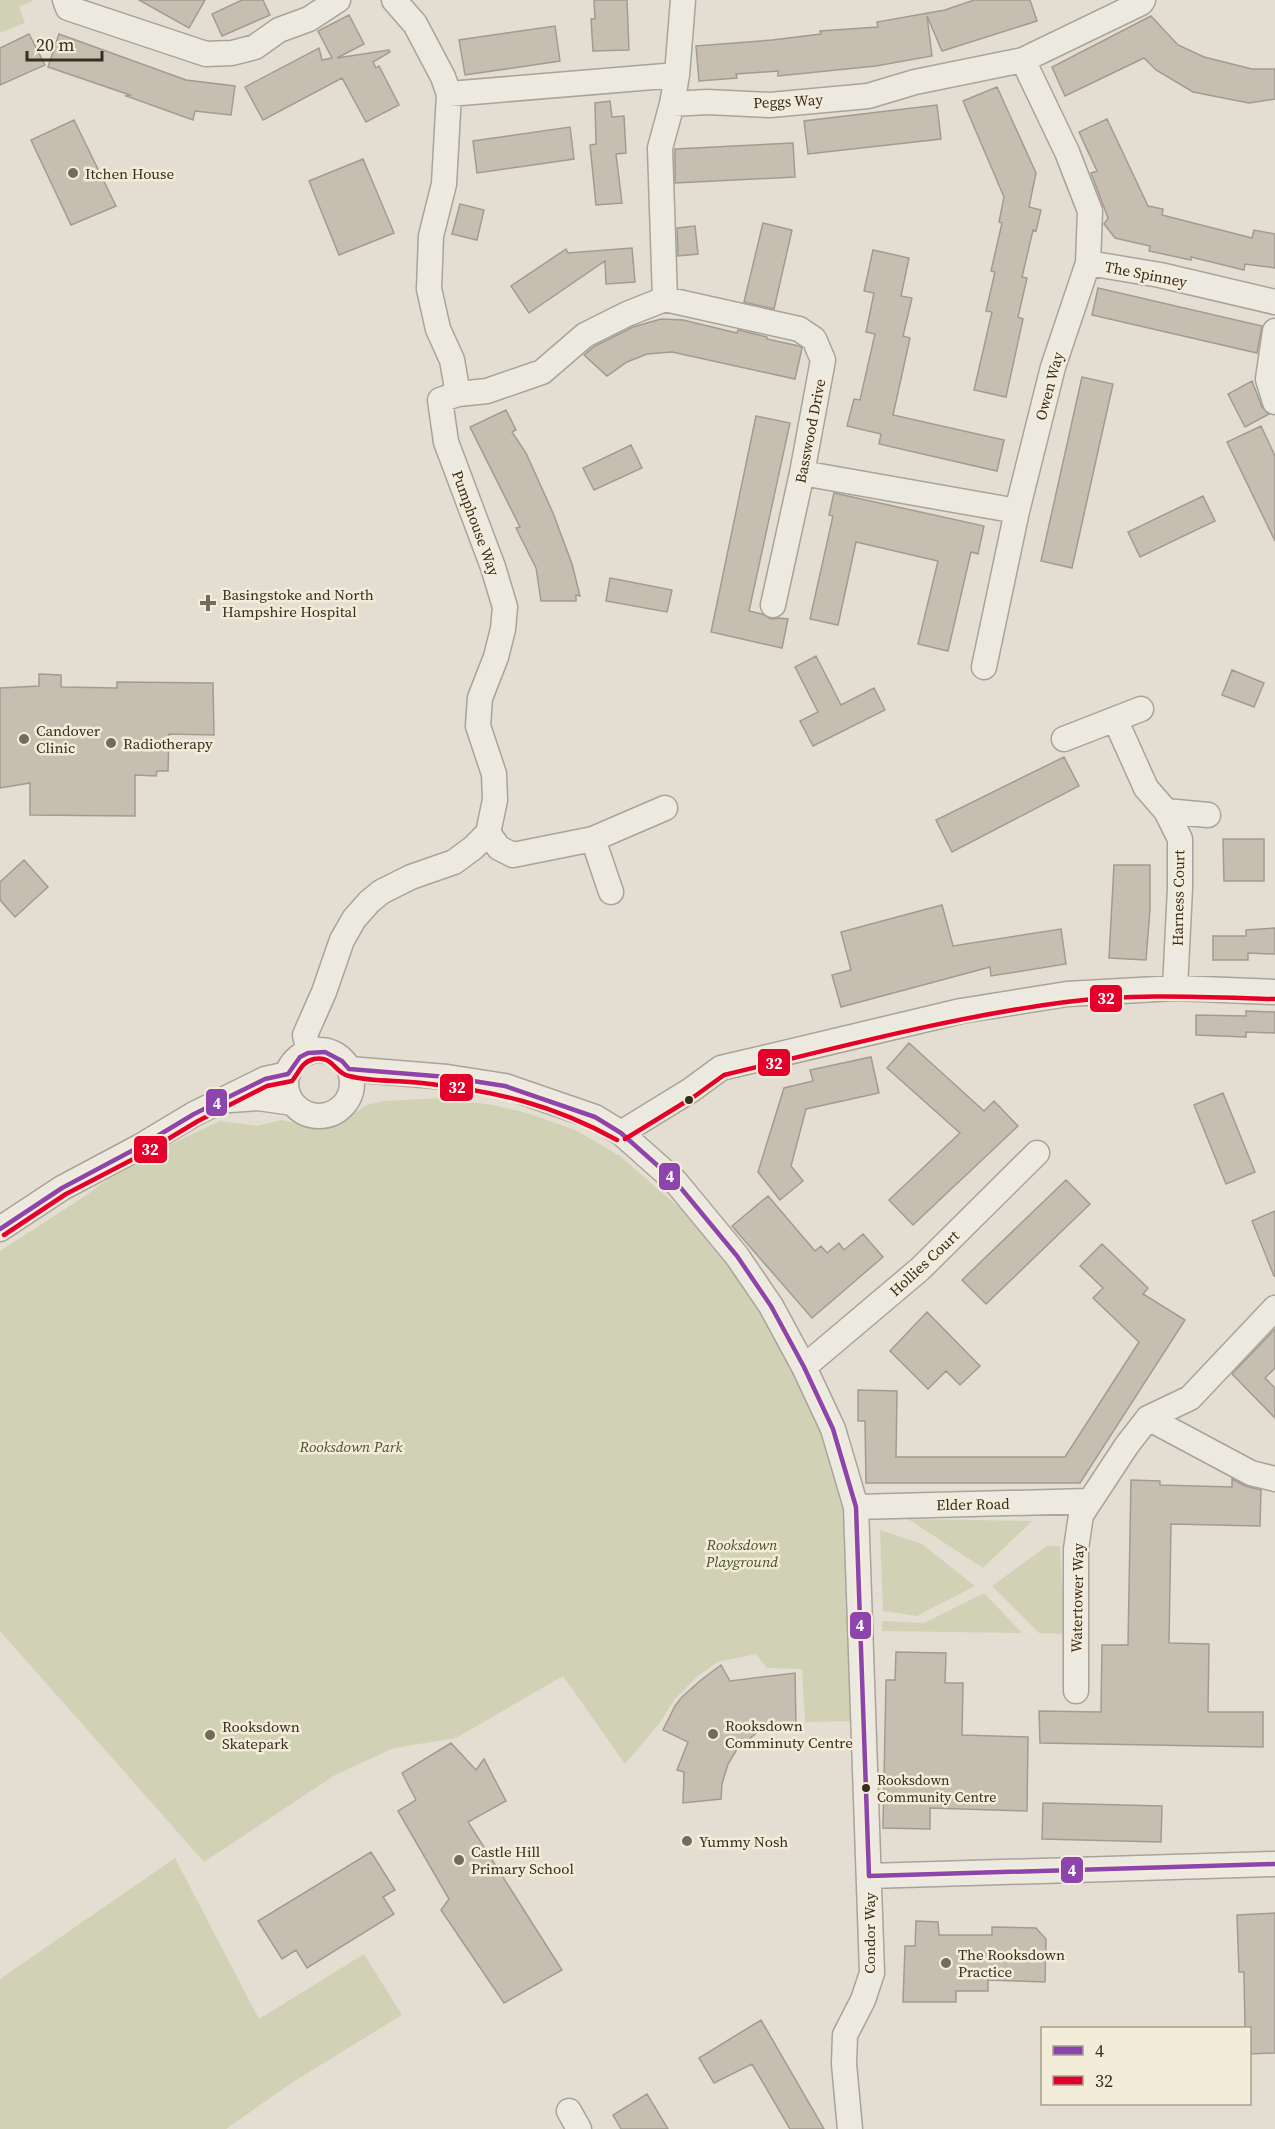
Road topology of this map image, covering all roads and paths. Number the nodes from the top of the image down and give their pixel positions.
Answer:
1 (65, 0) edge
2 (338, 0) edge
3 (394, 0) edge
4 (683, 0) edge
5 (1143, 0) edge
6 (1023, 60) junction
7 (677, 75) junction
8 (449, 94) junction
9 (672, 104) junction
10 (1088, 263) junction
11 (665, 299) junction
12 (1275, 302) edge
13 (1275, 331) edge
14 (458, 394) junction
15 (1275, 402) edge
16 (802, 473) junction
17 (1017, 511) junction
18 (773, 605) dead end
19 (984, 667) dead end
20 (1141, 709) dead end
21 (1115, 719) junction
22 (1064, 739) dead end
23 (665, 808) dead end
24 (1166, 811) junction
25 (1208, 815) dead end
26 (488, 832) junction
27 (593, 838) junction
28 (611, 892) dead end
29 (1174, 988) junction
30 (1275, 992) edge
31 (319, 1052) junction
32 (288, 1074) junction
33 (350, 1079) junction
34 (293, 1103) junction
35 (212, 1105) junction
36 (621, 1133) junction
37 (1038, 1154) dead end
38 (0, 1229) edge
39 (1275, 1308) edge
40 (804, 1367) junction
41 (1148, 1418) junction
42 (1275, 1479) edge
43 (1089, 1501) junction
44 (856, 1507) junction
45 (1076, 1691) dead end
46 (1275, 1864) edge
47 (868, 1876) junction
48 (850, 2129) edge

1 - 2 street
3 - 8 street
4 - 7 street
5 - 6 street, Peggs Way
6 - 9 street, Peggs Way
6 - 10 street, The Spinney
7 - 8 street
7 - 9 street
8 - 14 street
9 - 11 street
10 - 12 street, The Spinney
10 - 17 street, Owen Way
11 - 14 street
11 - 16 street, Basswood Drive
13 - 15 street
14 - 26 street, Pumphouse Way
16 - 17 street
16 - 18 street, Basswood Drive
17 - 19 street, Owen Way
20 - 21 street
21 - 22 street
21 - 24 street, Harness Court
23 - 27 street
24 - 25 street
24 - 29 street, Harness Court
26 - 27 street
26 - 31 street
27 - 28 street
29 - 30 street
29 - 36 street
31 - 32 street
31 - 33 street
32 - 34 street
32 - 35 street
33 - 34 street
33 - 36 street, Condor Way
34 - 35 street
35 - 38 street
36 - 40 street, Condor Way
37 - 40 street, Hollies Court
39 - 41 street, Watertower Way
40 - 44 street, Condor Way
41 - 42 street
41 - 43 street, Watertower Way
43 - 44 street, Elder Road
43 - 45 street, Watertower Way
44 - 47 street, Condor Way
46 - 47 street
47 - 48 street, Condor Way

